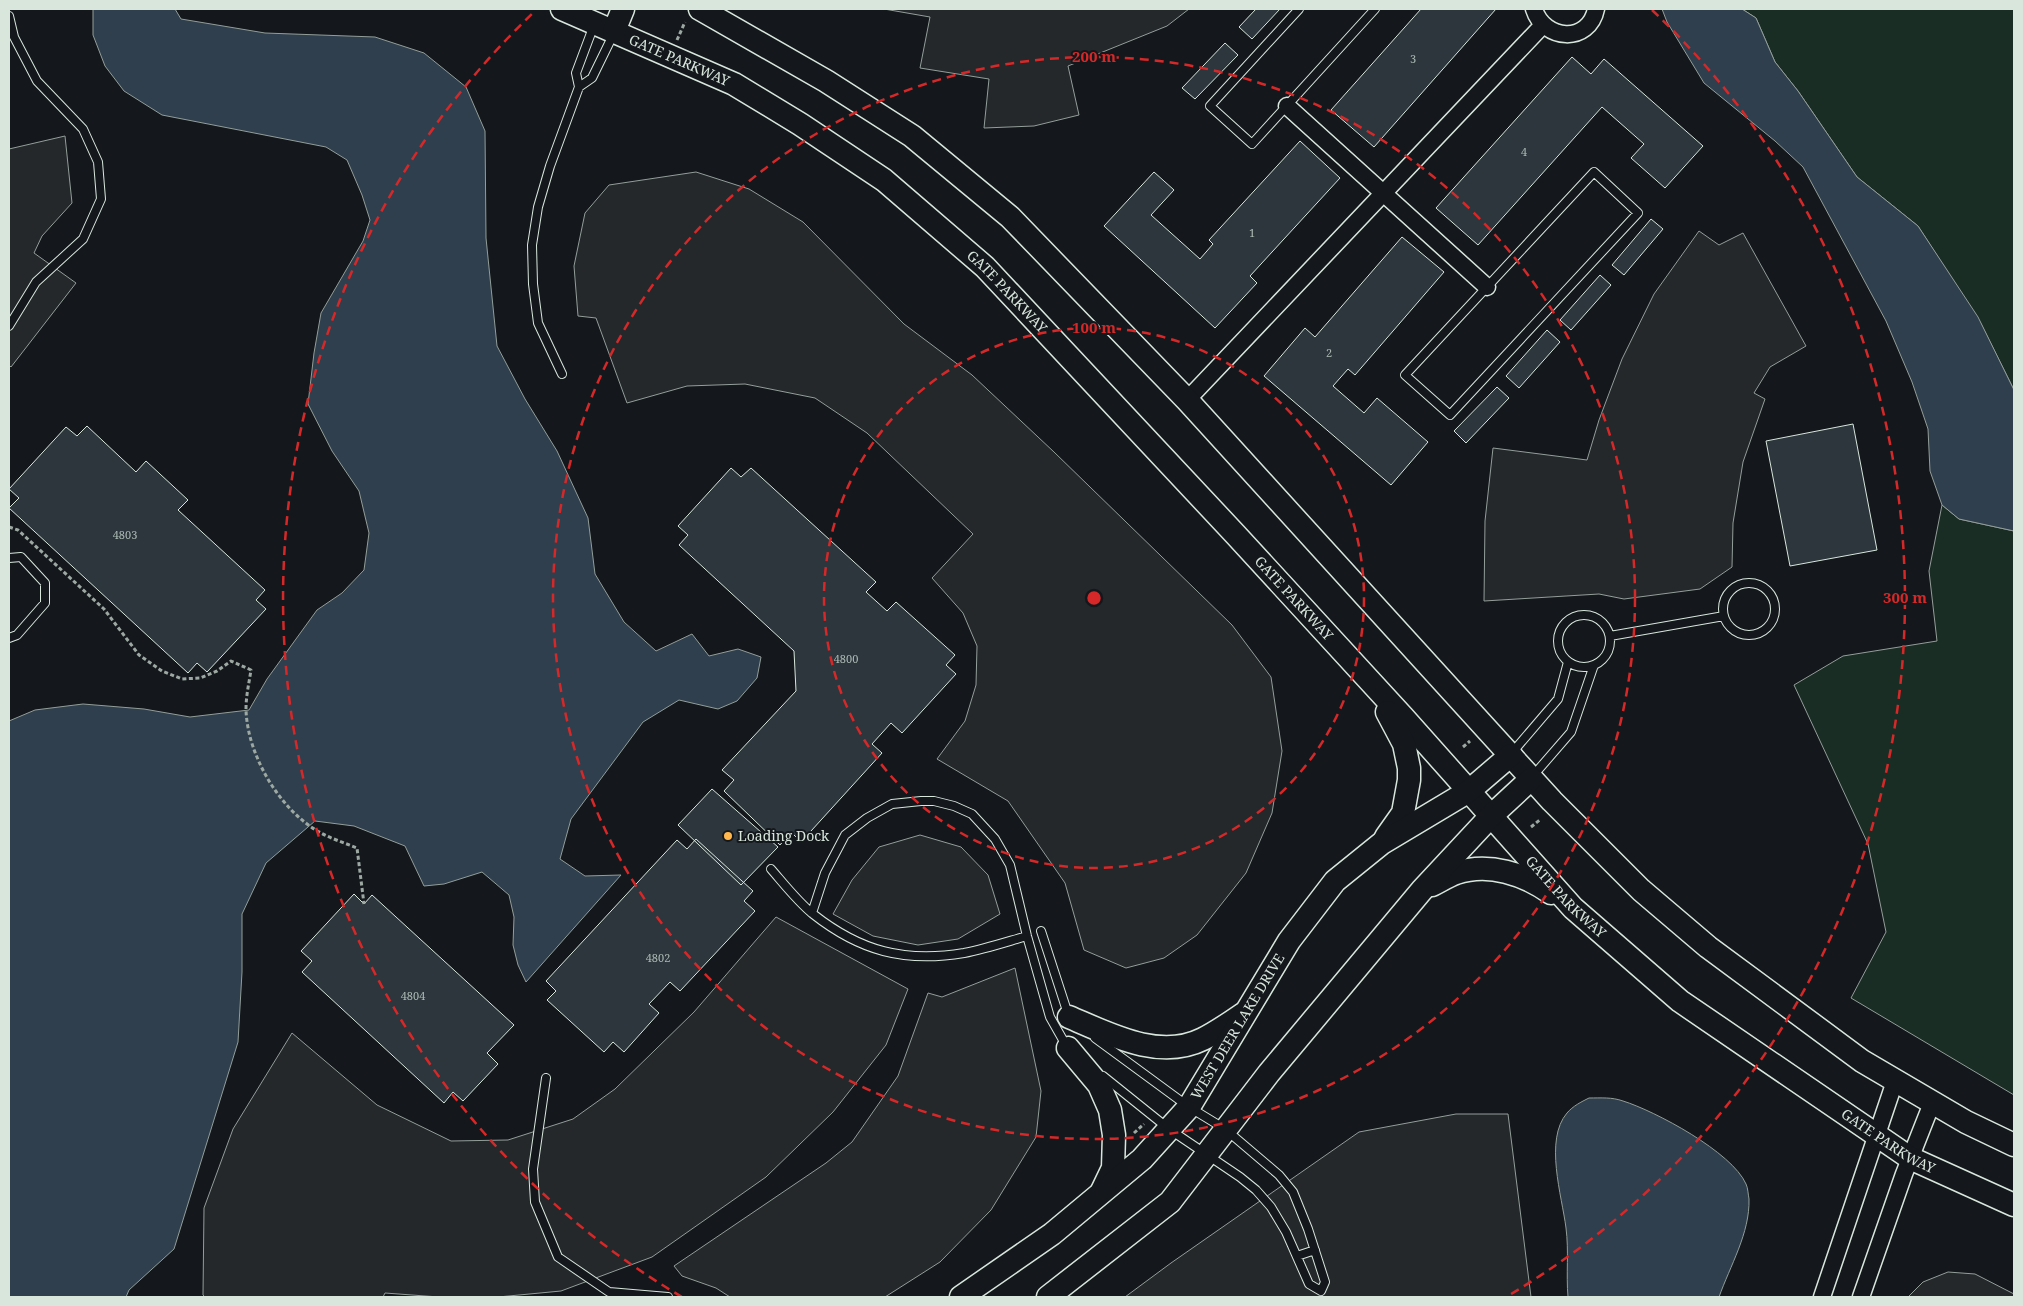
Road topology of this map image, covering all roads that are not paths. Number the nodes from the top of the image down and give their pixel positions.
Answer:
1 (562, 9) edge
2 (623, 9) edge
3 (1299, 9) edge
4 (1375, 9) edge
5 (1534, 9) edge
6 (1596, 9) edge
7 (692, 15) edge
8 (9, 16) edge
9 (603, 21) edge
10 (1543, 25) junction
11 (580, 87) junction
12 (1288, 106) junction
13 (1384, 193) junction
14 (1487, 287) junction
15 (9, 326) edge
16 (562, 374) dead end
17 (1186, 400) junction
18 (9, 558) edge
19 (1724, 616) junction
20 (1610, 636) junction
21 (9, 638) edge
22 (1568, 662) junction
23 (1594, 665) junction
24 (1373, 685) junction
25 (1511, 754) junction
26 (1531, 779) junction
27 (1469, 791) junction
28 (1490, 816) junction
29 (1382, 843) junction
30 (771, 869) dead end
31 (1422, 890) junction
32 (1573, 908) junction
33 (812, 913) junction
34 (1041, 931) dead end
35 (1027, 936) junction
36 (1246, 1013) junction
37 (1069, 1017) junction
38 (1068, 1048) junction
39 (546, 1078) dead end
40 (1895, 1081) junction
41 (1932, 1103) junction
42 (1189, 1107) junction
43 (1169, 1129) junction
44 (1226, 1129) junction
45 (1877, 1136) junction
46 (2014, 1145) edge
47 (1206, 1154) junction
48 (1910, 1158) junction
49 (1100, 1194) junction
50 (2014, 1205) edge
51 (1315, 1250) junction
52 (1297, 1256) junction
53 (1322, 1294) edge
54 (668, 1297) edge
55 (961, 1297) edge
56 (1048, 1297) edge
57 (1822, 1297) edge
58 (1861, 1297) edge

1 - 9 main road, GATE PARKWAY
2 - 9 main road
3 - 12 lane
4 - 12 lane
5 - 10 street
6 - 10 street
7 - 17 main road
8 - 15 lane
9 - 11 lane
9 - 11 lane
9 - 24 main road, GATE PARKWAY
10 - 13 street
11 - 16 lane
12 - 13 street
13 - 14 street
13 - 17 street
14 - 14 lane
17 - 25 main road
18 - 21 lane
19 - 19 lane
19 - 20 lane
20 - 22 lane
20 - 23 lane
22 - 23 lane
22 - 25 lane
23 - 26 lane
24 - 27 main road, GATE PARKWAY
24 - 29 main road
25 - 26 main road
25 - 27 main road, WEST DEER LAKE DRIVE
26 - 28 main road
26 - 40 main road
27 - 28 main road, GATE PARKWAY
27 - 29 main road, WEST DEER LAKE DRIVE
28 - 31 main road
28 - 32 main road, GATE PARKWAY
29 - 36 main road, WEST DEER LAKE DRIVE
30 - 33 lane
31 - 32 main road
31 - 44 main road
32 - 45 main road, GATE PARKWAY
33 - 35 lane
33 - 35 lane
34 - 37 lane
35 - 38 lane
36 - 37 main road
36 - 42 main road, WEST DEER LAKE DRIVE
37 - 42 lane
38 - 43 lane
38 - 49 main road
39 - 54 lane
40 - 41 main road
40 - 45 street
41 - 46 main road
41 - 48 street
42 - 43 main road, WEST DEER LAKE DRIVE
42 - 44 lane
43 - 47 lane
43 - 49 main road, WEST DEER LAKE DRIVE
44 - 47 main road
44 - 51 lane
45 - 48 main road, GATE PARKWAY
45 - 57 street
47 - 52 lane
47 - 56 main road
48 - 50 main road, GATE PARKWAY
48 - 58 street
49 - 55 main road, WEST DEER LAKE DRIVE
51 - 52 lane
51 - 53 lane
52 - 53 lane

